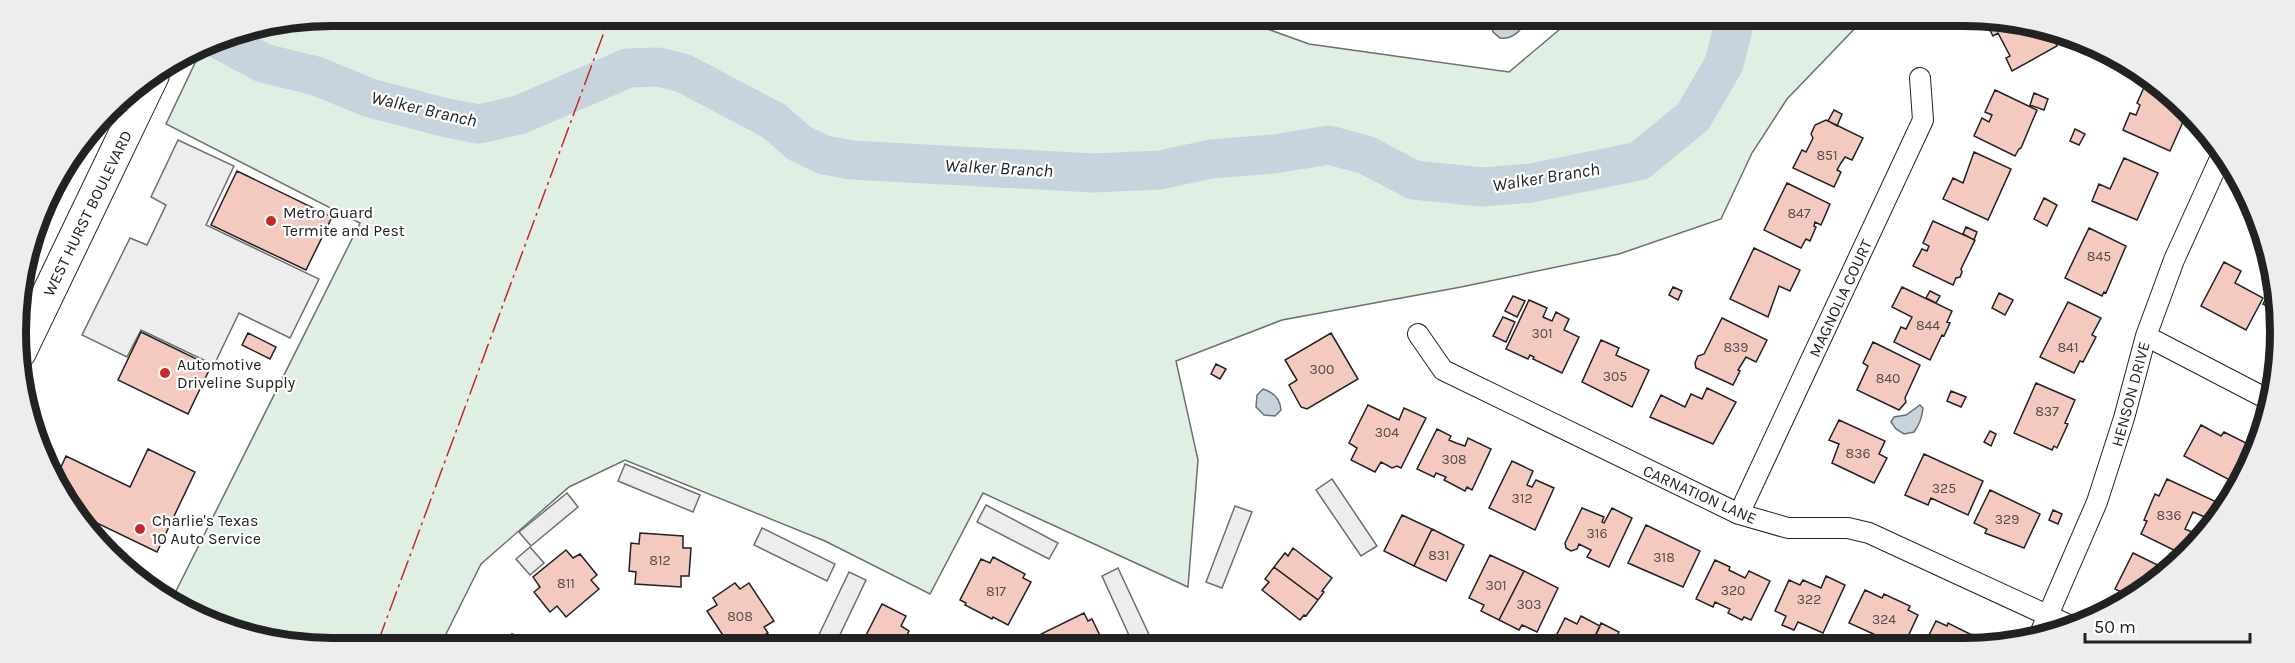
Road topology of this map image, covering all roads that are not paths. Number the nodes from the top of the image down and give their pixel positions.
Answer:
1 (1920, 78) dead end
2 (147, 88) edge
3 (2219, 162) edge
4 (1418, 334) dead end
5 (2146, 336) junction
6 (26, 340) edge
7 (2263, 397) edge
8 (1738, 514) junction
9 (2049, 615) junction
10 (2061, 621) edge
11 (2043, 627) edge

1 - 8 street, MAGNOLIA COURT
2 - 6 main road, WEST HURST BOULEVARD
3 - 5 street, HENSON DRIVE
4 - 8 street, CARNATION LANE
5 - 7 street
5 - 9 street, HENSON DRIVE
8 - 9 street, CARNATION LANE
9 - 10 street, CARNATION LANE
9 - 11 street, HENSON DRIVE

